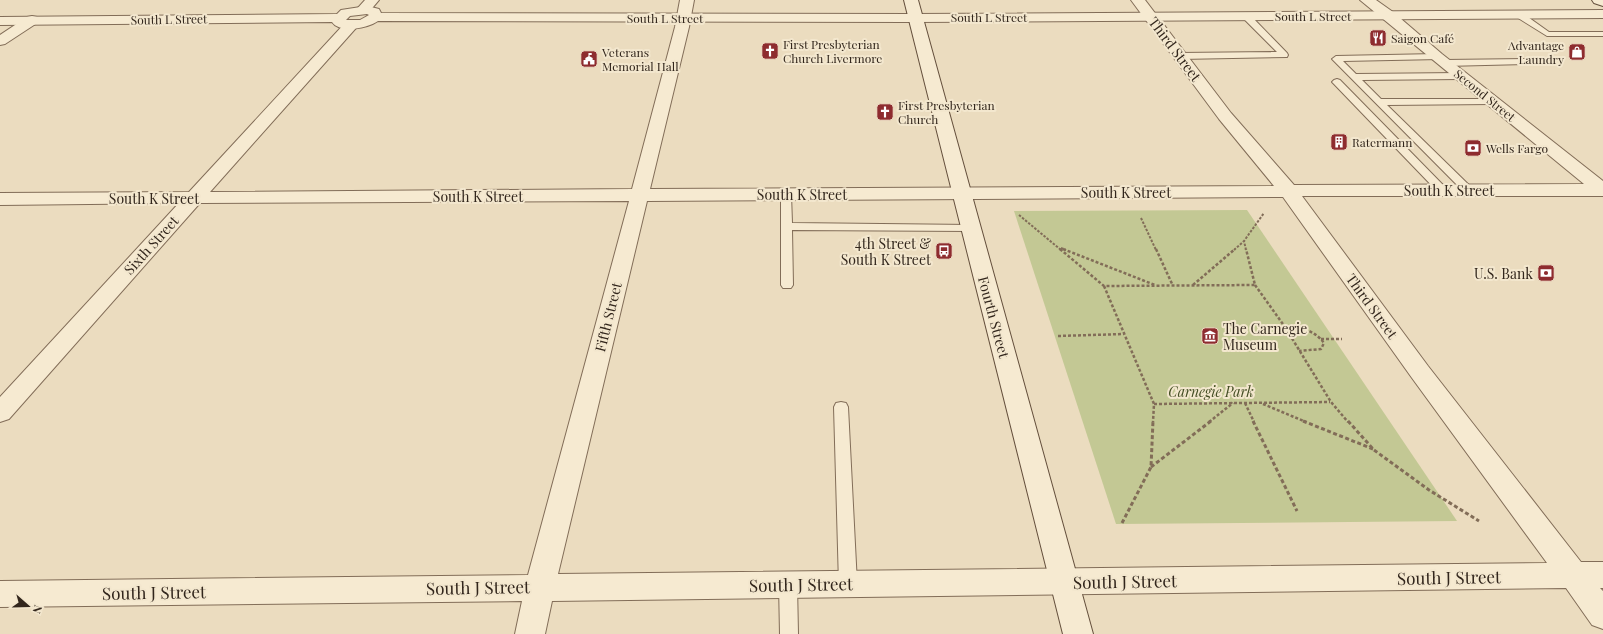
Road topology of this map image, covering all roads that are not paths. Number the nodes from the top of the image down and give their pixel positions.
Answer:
1 (372, 0) edge
2 (687, 0) edge
3 (1367, 0) edge
4 (1599, 0) edge
5 (1603, 2) edge
6 (1144, 8) edge
7 (913, 9) edge
8 (1518, 14) junction
9 (1603, 14) edge
10 (1388, 15) junction
11 (1246, 16) junction
12 (351, 18) junction
13 (375, 18) junction
14 (684, 18) junction
15 (32, 20) junction
16 (0, 21) edge
17 (1603, 34) edge
18 (0, 41) edge
19 (1180, 56) junction
20 (1441, 60) junction
21 (1527, 62) dead end
22 (1460, 76) junction
23 (1354, 77) junction
24 (1337, 82) dead end
25 (1491, 101) junction
26 (1379, 102) junction
27 (1603, 189) edge
28 (1288, 190) junction
29 (1442, 190) junction
30 (1468, 190) junction
31 (786, 194) junction
32 (962, 194) junction
33 (639, 195) junction
34 (194, 198) junction
35 (0, 199) edge
36 (786, 226) junction
37 (971, 228) junction
38 (787, 285) dead end
39 (841, 407) dead end
40 (0, 413) edge
41 (1574, 575) junction
42 (1603, 575) edge
43 (1064, 581) junction
44 (788, 584) junction
45 (848, 584) junction
46 (540, 587) junction
47 (0, 594) edge
48 (1603, 615) edge
49 (530, 634) edge
50 (789, 634) edge
51 (1078, 634) edge

1 - 12 street, Sixth Street
2 - 14 street, Fifth Street
3 - 10 street, Second Street
4 - 5 street
6 - 7 street, South L Street
6 - 11 street, South L Street
6 - 19 street, Third Street
7 - 14 street, South L Street
7 - 32 street, Fourth Street
8 - 9 street, South L Street
8 - 10 street, South L Street
8 - 17 lane
10 - 11 street, South L Street
10 - 20 street, Second Street
11 - 19 lane
12 - 13 street, South L Street
12 - 13 street
12 - 15 street, South L Street
12 - 34 street, Sixth Street
13 - 14 street, South L Street
14 - 33 street, Fifth Street
15 - 16 street, South L Street
15 - 18 street
19 - 28 street, Third Street
20 - 21 lane
20 - 22 street, Second Street
20 - 23 lane
22 - 23 lane
22 - 25 street, Second Street
23 - 26 lane
24 - 29 lane
25 - 26 lane
25 - 27 street, Second Street
26 - 30 lane
27 - 30 street, South K Street
28 - 29 street, South K Street
28 - 32 street, South K Street
28 - 41 street, Third Street
29 - 30 street, South K Street
31 - 32 street, South K Street
31 - 33 street, South K Street
31 - 36 lane
32 - 37 street, Fourth Street
33 - 34 street, South K Street
33 - 46 street, Fifth Street
34 - 35 street, South K Street
34 - 40 street, Sixth Street
36 - 37 lane
36 - 38 lane
37 - 43 street, Fourth Street
39 - 45 lane
41 - 42 street, South J Street
41 - 43 street, South J Street
41 - 48 street, Third Street
43 - 45 street, South J Street
43 - 51 street, Fourth Street
44 - 45 street, South J Street
44 - 46 street, South J Street
44 - 50 lane
46 - 47 street, South J Street
46 - 49 street, Fifth Street

